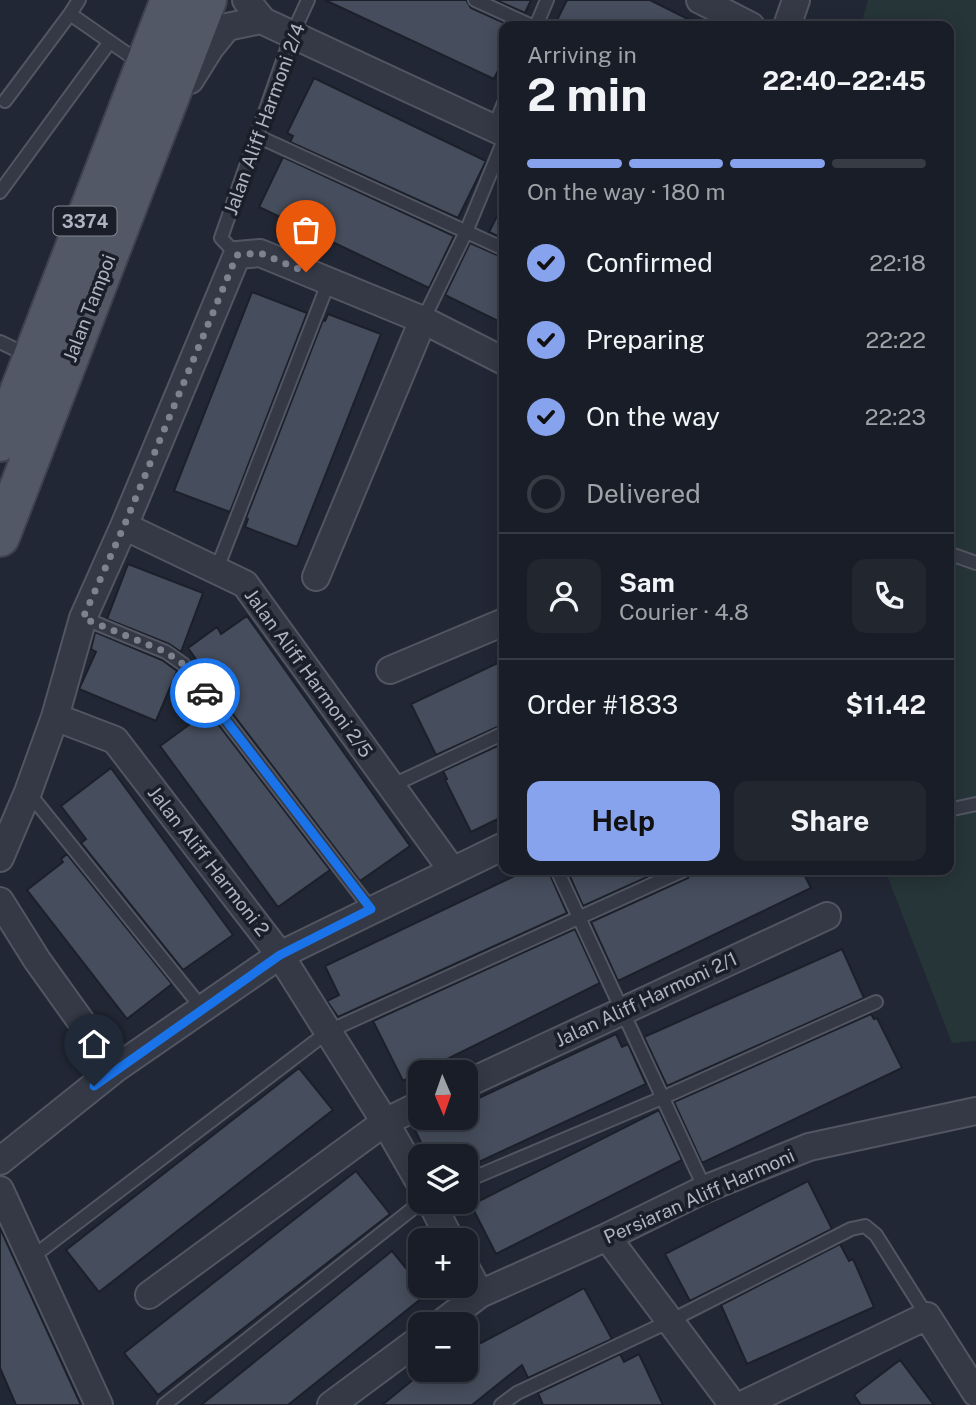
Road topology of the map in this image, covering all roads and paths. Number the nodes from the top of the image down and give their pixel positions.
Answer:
1 (79, 0) edge
2 (170, 0) edge
3 (208, 0) edge
4 (308, 0) edge
5 (475, 0) edge
6 (547, 0) edge
7 (700, 0) edge
8 (796, 0) edge
9 (70, 14) junction
10 (257, 14) edge
11 (523, 21) edge
12 (536, 21) edge
13 (741, 21) edge
14 (789, 21) edge
15 (291, 34) junction
16 (108, 43) junction
17 (145, 66) junction
18 (5, 101) dead end
19 (499, 134) edge
20 (155, 135) junction
21 (257, 136) junction
22 (499, 137) edge
23 (0, 192) edge
24 (466, 232) junction
25 (499, 248) edge
26 (237, 255) junction
27 (329, 281) junction
28 (423, 320) junction
29 (16, 350) edge
30 (499, 358) edge
31 (0, 442) edge
32 (124, 526) junction
33 (0, 537) edge
34 (954, 555) edge
35 (976, 563) edge
36 (216, 571) junction
37 (316, 577) dead end
38 (83, 618) junction
39 (499, 624) edge
40 (390, 670) dead end
41 (55, 717) junction
42 (499, 735) edge
43 (391, 786) junction
44 (29, 792) junction
45 (976, 803) edge
46 (954, 808) edge
47 (499, 848) edge
48 (0, 858) edge
49 (452, 870) junction
50 (559, 875) edge
51 (673, 875) edge
52 (0, 901) edge
53 (371, 909) junction
54 (827, 916) dead end
55 (579, 917) junction
56 (280, 955) junction
57 (876, 1002) dead end
58 (202, 1008) junction
59 (621, 1010) junction
60 (329, 1031) junction
61 (115, 1069) junction
62 (478, 1078) edge
63 (662, 1098) junction
64 (408, 1111) edge
65 (976, 1111) edge
66 (385, 1122) junction
67 (0, 1161) edge
68 (408, 1162) edge
69 (478, 1176) edge
70 (705, 1189) junction
71 (0, 1190) edge
72 (408, 1212) edge
73 (607, 1237) junction
74 (31, 1258) junction
75 (478, 1290) edge
76 (480, 1294) junction
77 (149, 1295) dead end
78 (456, 1312) edge
79 (927, 1316) junction
80 (670, 1321) junction
81 (408, 1348) edge
82 (976, 1393) edge
83 (99, 1405) edge
84 (164, 1405) edge
85 (331, 1405) edge
86 (501, 1405) edge
87 (733, 1405) edge
88 (741, 1405) edge

1 - 9 lane
2 - 17 main road, Jalan Tampoi / 3374
3 - 20 main road, Jalan Tampoi / 3374
4 - 15 lane, Jalan Aliff Harmoni 2/4
5 - 11 lane
6 - 12 lane
7 - 13 street
8 - 14 street
9 - 16 lane
9 - 18 lane
10 - 15 street
10 - 20 street
15 - 19 street
15 - 21 lane, Jalan Aliff Harmoni 2/4
16 - 17 lane
16 - 23 lane
17 - 29 main road, Jalan Tampoi / 3374
20 - 33 main road, Jalan Tampoi / 3374
21 - 24 lane
21 - 26 lane, Jalan Aliff Harmoni 2/4
22 - 24 lane
24 - 25 lane
24 - 28 lane
26 - 27 street
26 - 32 street
27 - 28 street
27 - 36 lane
28 - 30 street
28 - 37 street
29 - 31 main road, Jalan Tampoi / 3374
32 - 36 street, Jalan Aliff Harmoni 2/5
32 - 38 street
34 - 35 lane
36 - 43 street, Jalan Aliff Harmoni 2/5
38 - 41 street
38 - 53 lane
39 - 40 street
41 - 44 street
41 - 56 street, Jalan Aliff Harmoni 2
42 - 43 lane
43 - 49 street, Jalan Aliff Harmoni 2/5
44 - 48 street
44 - 58 lane
45 - 46 lane
47 - 49 street
49 - 53 street
50 - 55 lane
51 - 55 lane
52 - 61 street
53 - 56 street
54 - 59 street, Jalan Aliff Harmoni 2/1
55 - 59 lane
55 - 60 lane
56 - 58 street
56 - 60 street, Jalan Aliff Harmoni 2
57 - 63 lane
58 - 61 street
59 - 62 street, Jalan Aliff Harmoni 2/1
59 - 63 lane
60 - 66 street, Jalan Aliff Harmoni 2
60 - 74 lane
61 - 67 street
63 - 69 lane
63 - 70 lane
64 - 66 street
65 - 70 street, Persiaran Aliff Harmoni
66 - 68 street, Jalan Aliff Harmoni 2
66 - 77 street
70 - 73 street, Persiaran Aliff Harmoni
71 - 74 street
72 - 84 lane
73 - 76 street, Persiaran Aliff Harmoni
73 - 80 street
74 - 83 street
75 - 76 street
76 - 78 street, Persiaran Aliff Harmoni
79 - 80 lane
79 - 82 street
79 - 88 street
80 - 86 lane
80 - 87 street
81 - 85 street

